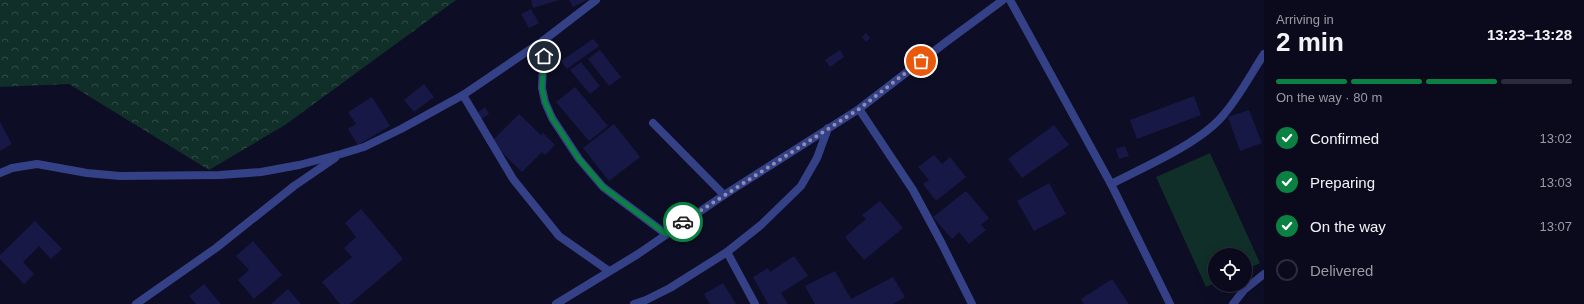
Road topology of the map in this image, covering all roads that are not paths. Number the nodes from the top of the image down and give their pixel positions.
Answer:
1 (596, 0) edge
2 (1003, 0) edge
3 (1010, 0) edge
4 (544, 40) junction
5 (1264, 54) edge
6 (463, 95) junction
7 (859, 109) junction
8 (653, 123) dead end
9 (828, 128) junction
10 (341, 154) junction
11 (0, 173) edge
12 (1111, 184) junction
13 (724, 195) junction
14 (666, 234) junction
15 (727, 252) junction
16 (609, 271) junction
17 (1264, 274) edge
18 (136, 304) edge
19 (556, 304) edge
20 (634, 304) edge
21 (755, 304) edge
22 (972, 304) edge
23 (1170, 304) edge
24 (1233, 304) edge

1 - 4 street
2 - 7 street
3 - 12 street
4 - 6 street
4 - 14 street
5 - 12 street
6 - 10 street
6 - 16 street
7 - 9 street
7 - 22 street
8 - 13 street
9 - 13 street
9 - 15 street
10 - 11 street
10 - 18 street
12 - 23 street
13 - 14 street
14 - 16 street
15 - 20 street
15 - 21 street
16 - 19 street
17 - 24 street

